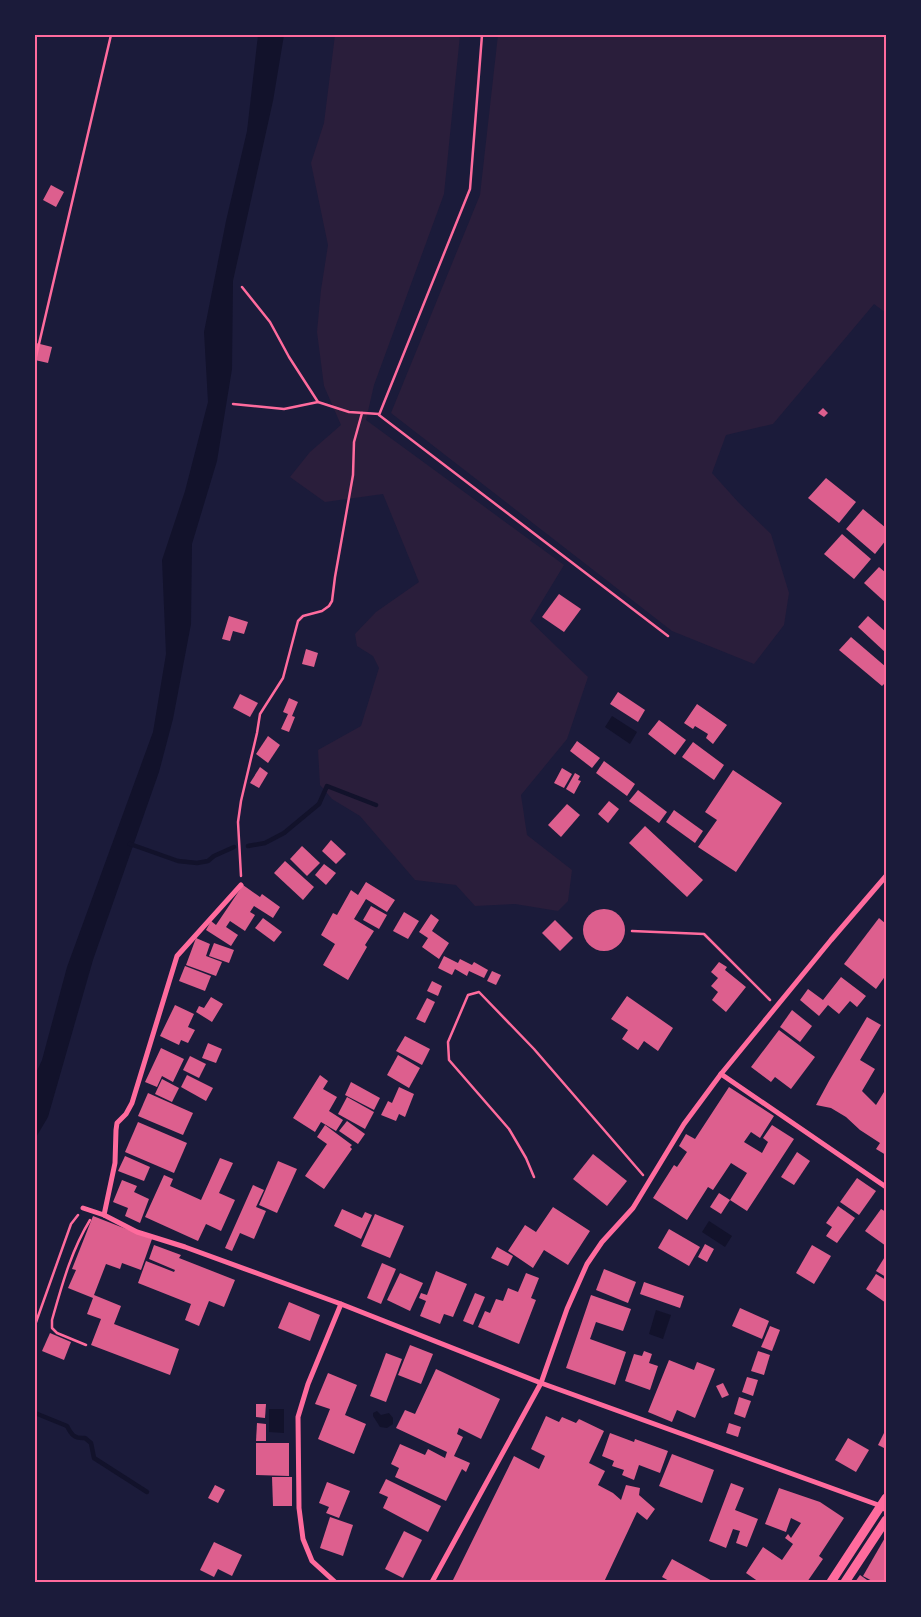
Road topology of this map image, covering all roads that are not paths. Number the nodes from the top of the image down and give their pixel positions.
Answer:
1 (886, 876) edge
2 (241, 885) road end
3 (721, 1074) junction
4 (886, 1187) edge
5 (83, 1208) dead end
6 (104, 1215) junction
7 (342, 1304) junction
8 (541, 1383) junction
9 (884, 1505) edge
10 (886, 1520) edge
11 (333, 1580) edge
12 (432, 1582) edge
13 (831, 1582) edge
14 (845, 1582) edge

1 - 3 street
2 - 6 street
3 - 4 street
3 - 8 street
5 - 6 street
6 - 7 street
7 - 8 street
7 - 11 street
8 - 9 street
8 - 12 street
9 - 13 main road
10 - 14 main road

